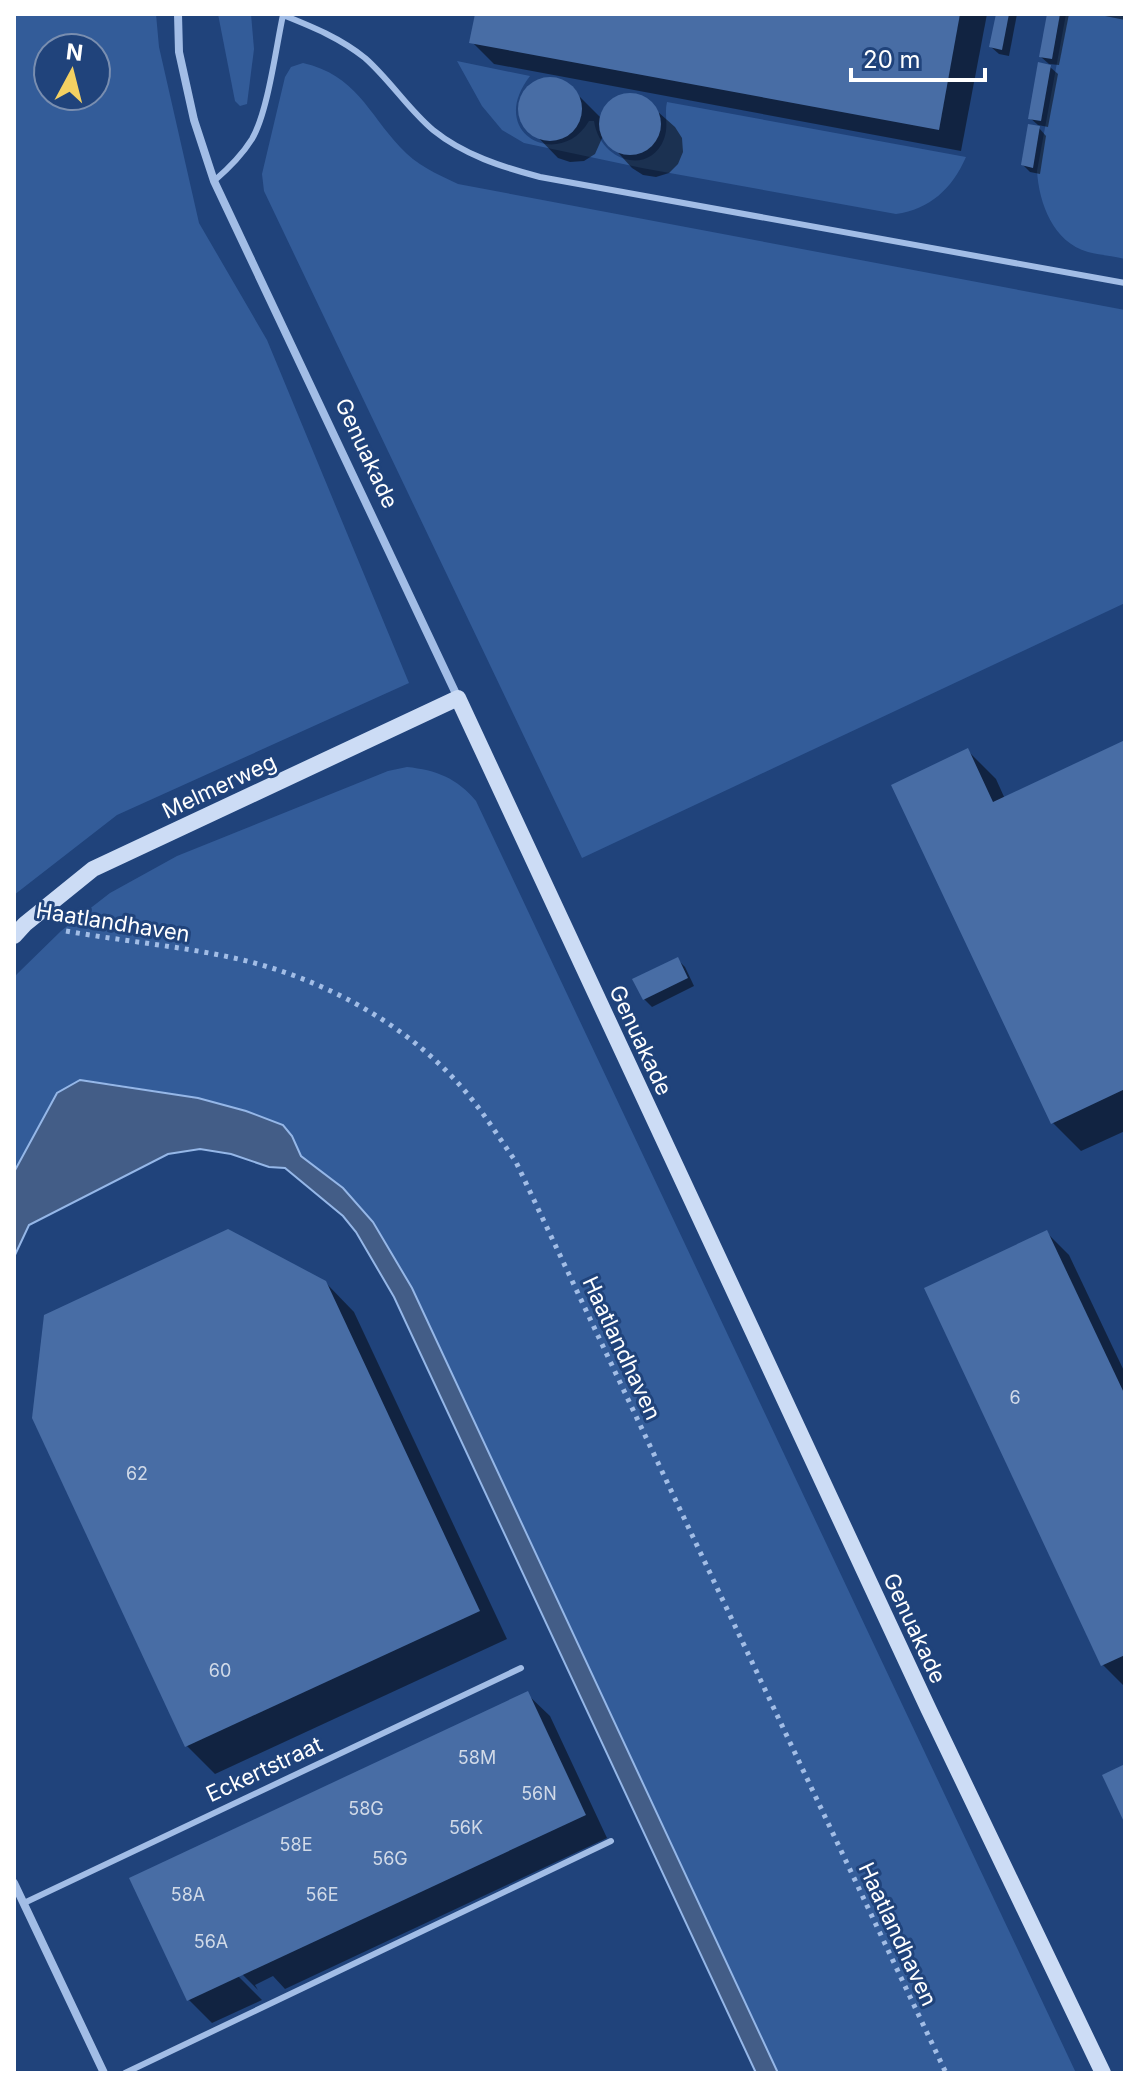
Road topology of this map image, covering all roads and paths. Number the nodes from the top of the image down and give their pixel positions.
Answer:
1 (178, 14) edge
2 (283, 14) edge
3 (214, 181) junction
4 (1125, 283) edge
5 (458, 698) junction
6 (19, 930) edge
7 (521, 1668) dead end
8 (611, 1841) dead end
9 (14, 1883) edge
10 (24, 1903) junction
11 (104, 2073) edge
12 (125, 2073) edge
13 (946, 2073) edge
14 (1103, 2073) edge

1 - 3 street, Genuakade
2 - 3 lane
2 - 4 lane
3 - 5 street, Genuakade
5 - 6 street, Melmerweg
5 - 14 street, Genuakade
6 - 13 path, Haatlandhaven
7 - 10 lane, Eckertstraat
8 - 12 lane
9 - 10 street
10 - 11 street

